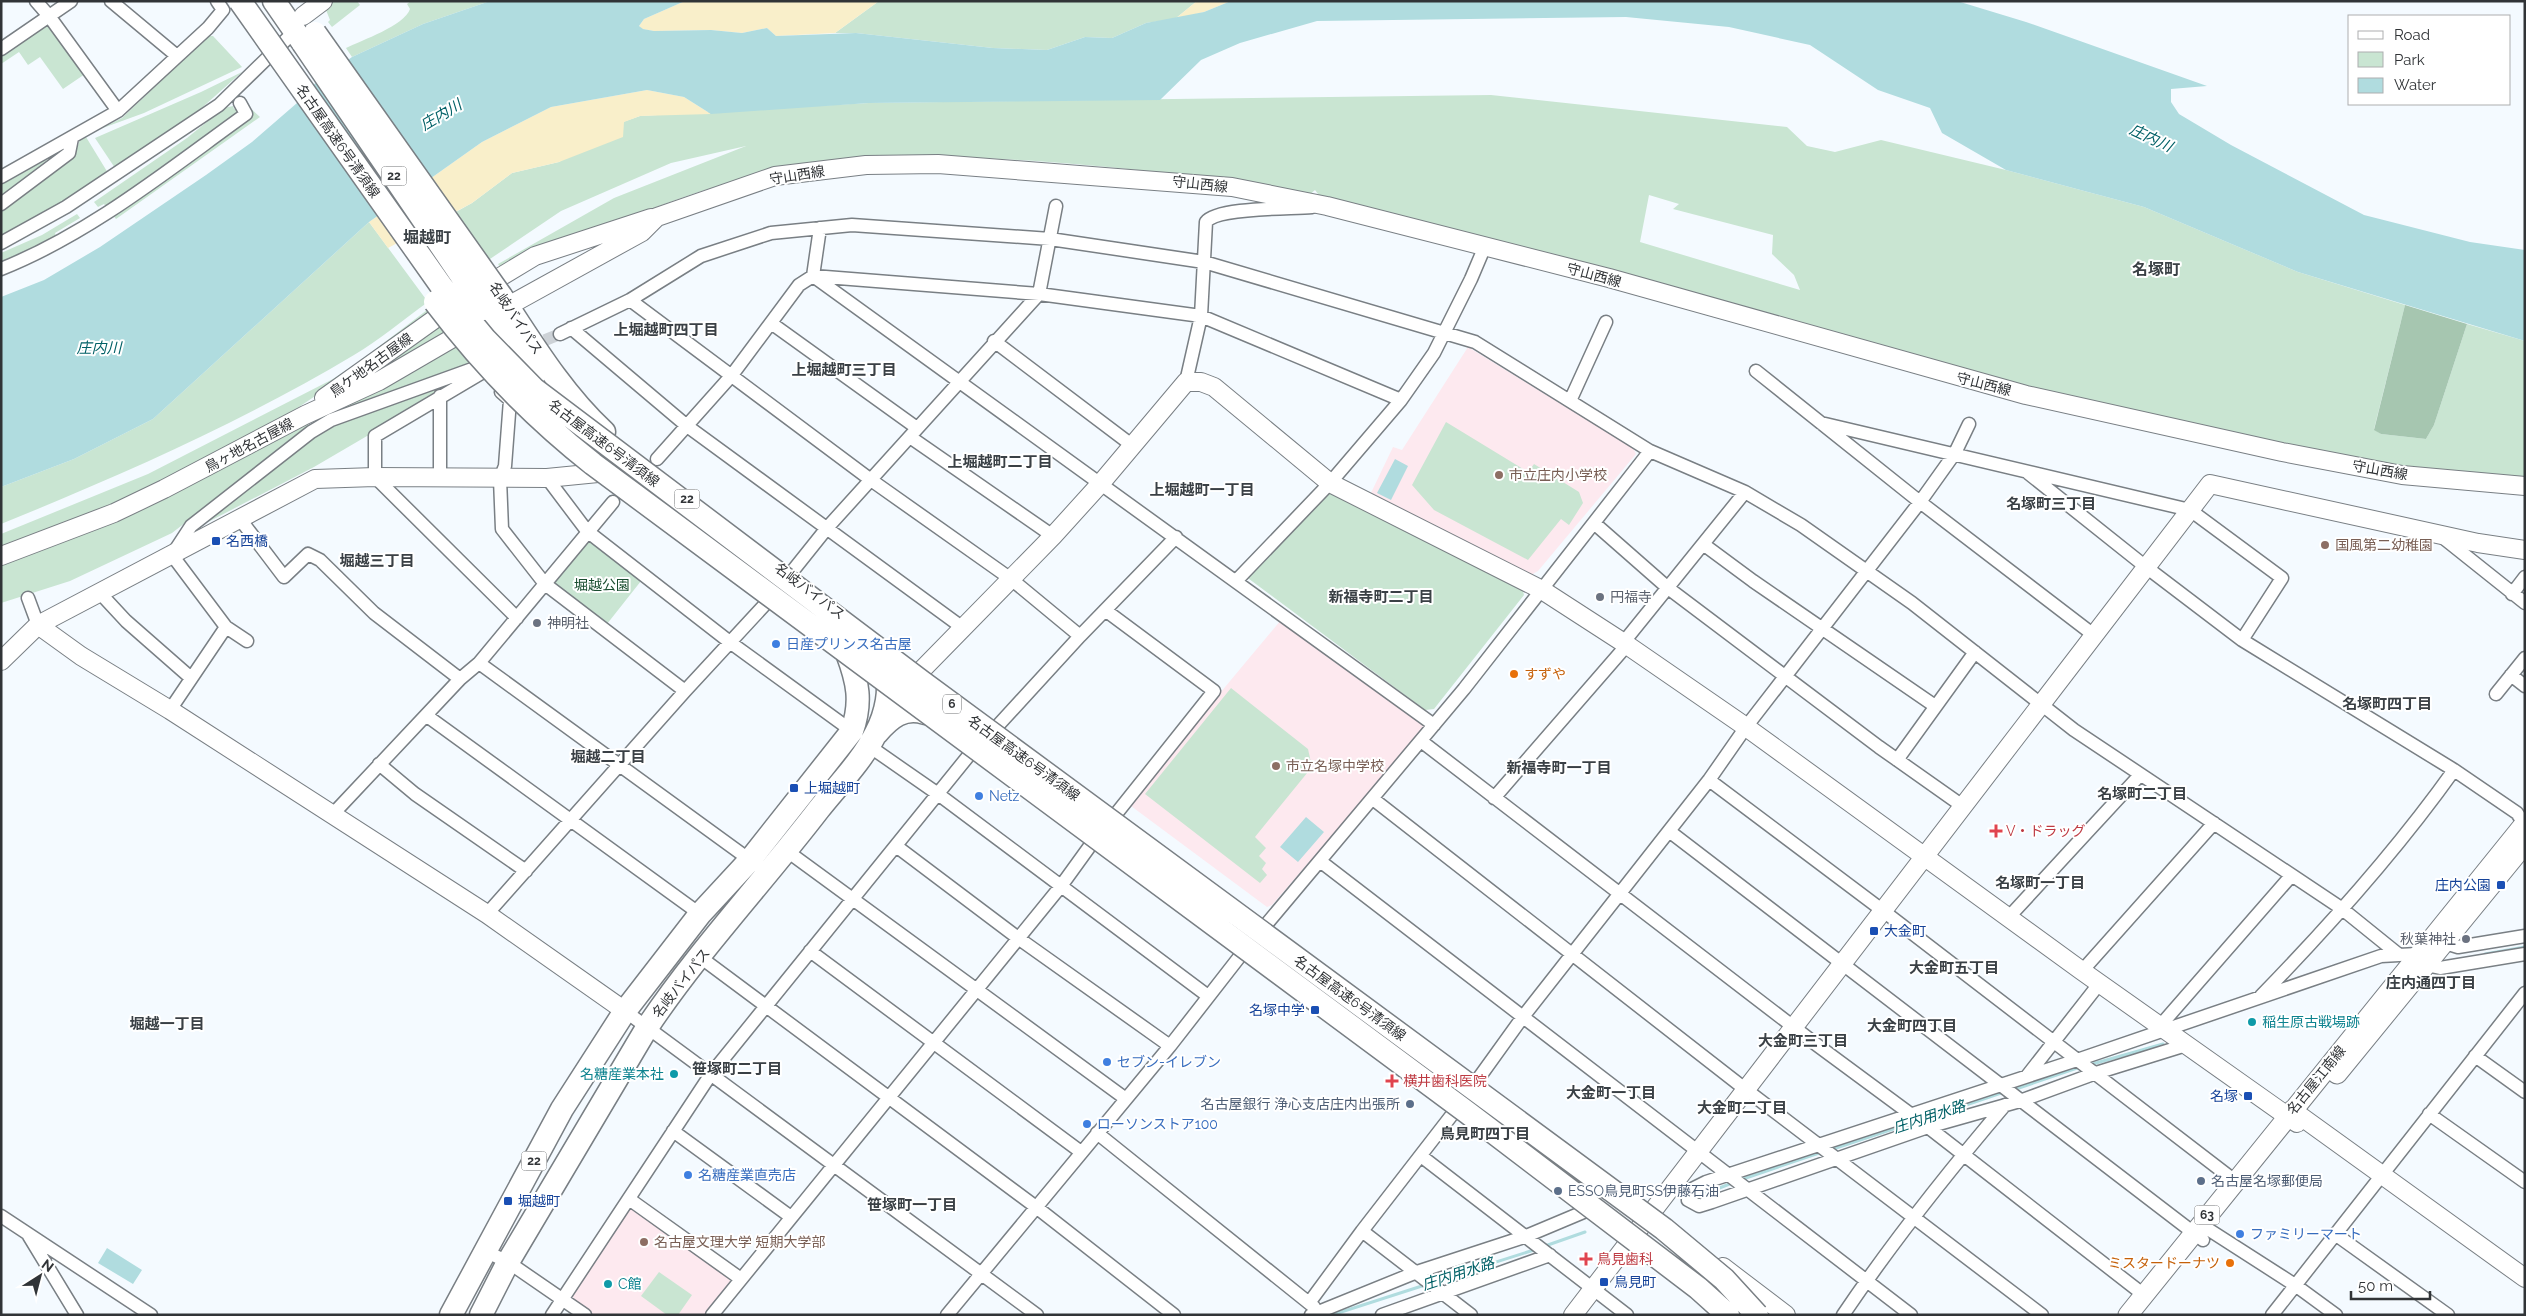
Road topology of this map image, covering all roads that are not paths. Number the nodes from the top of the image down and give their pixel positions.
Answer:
1 (36, 1) edge
2 (71, 1) edge
3 (111, 1) edge
4 (245, 1) edge
5 (227, 3) edge
6 (300, 14) edge
7 (49, 16) junction
8 (1, 48) edge
9 (177, 56) junction
10 (240, 103) dead end
11 (118, 111) junction
12 (72, 138) junction
13 (1, 177) edge
14 (1, 204) edge
15 (1056, 206) dead end
16 (1327, 206) junction
17 (657, 216) junction
18 (820, 228) junction
19 (1050, 239) junction
20 (1, 244) edge
21 (1485, 246) junction
22 (1204, 262) junction
23 (1, 269) edge
24 (813, 276) junction
25 (1039, 294) junction
26 (630, 300) junction
27 (496, 307) junction
28 (438, 316) joint
29 (1201, 316) junction
30 (1606, 322) dead end
31 (771, 323) junction
32 (1444, 333) junction
33 (994, 341) junction
34 (507, 355) dead end
35 (483, 369) junction
36 (1756, 371) dead end
37 (732, 375) junction
38 (958, 381) junction
39 (1186, 382) junction
40 (440, 396) junction
41 (1401, 400) junction
42 (1570, 401) junction
43 (328, 413) junction
44 (305, 415) junction
45 (1821, 423) junction
46 (1969, 424) dead end
47 (687, 426) junction
48 (913, 433) junction
49 (1133, 446) junction
50 (1650, 451) junction
51 (1955, 453) junction
52 (657, 459) dead end
53 (608, 472) junction
54 (2028, 473) junction
55 (375, 477) junction
56 (440, 478) junction
57 (547, 478) junction
58 (500, 479) junction
59 (871, 480) junction
60 (1101, 483) junction
61 (1330, 484) junction
62 (2525, 486) edge
63 (1745, 492) junction
64 (613, 502) dead end
65 (1920, 502) junction
66 (2190, 510) junction
67 (240, 519) junction
68 (1594, 523) junction
69 (827, 528) junction
70 (587, 531) junction
71 (2438, 534) junction
72 (1053, 536) junction
73 (1176, 537) junction
74 (1703, 544) junction
75 (2525, 550) edge
76 (172, 555) junction
77 (1, 556) edge
78 (2146, 567) junction
79 (1866, 572) junction
80 (790, 576) junction
81 (2525, 577) edge
82 (1011, 579) junction
83 (1236, 581) junction
84 (545, 584) junction
85 (1668, 588) junction
86 (1542, 590) junction
87 (100, 593) junction
88 (2512, 594) junction
89 (28, 598) dead end
90 (772, 598) junction
91 (2525, 603) edge
92 (1105, 610) junction
93 (518, 618) junction
94 (38, 626) junction
95 (226, 627) junction
96 (854, 628) junction
97 (963, 628) junction
98 (1823, 630) junction
99 (1080, 636) junction
100 (2095, 636) junction
101 (2242, 640) junction
102 (247, 641) dead end
103 (731, 643) junction
104 (1625, 644) junction
105 (1976, 652) junction
106 (847, 653) junction
107 (2525, 658) edge
108 (1, 661) edge
109 (479, 664) junction
110 (1786, 676) junction
111 (2511, 676) junction
112 (191, 678) junction
113 (460, 679) junction
114 (2525, 686) edge
115 (685, 691) junction
116 (903, 694) junction
117 (2496, 694) dead end
118 (2043, 704) junction
119 (1935, 706) junction
120 (170, 710) junction
121 (427, 716) junction
122 (1434, 725) junction
123 (1746, 727) junction
124 (852, 731) junction
125 (992, 732) junction
126 (872, 739) junction
127 (1421, 741) junction
128 (974, 749) junction
129 (1897, 760) junction
130 (380, 764) junction
131 (620, 766) junction
132 (2454, 770) junction
133 (2140, 775) junction
134 (1709, 780) junction
135 (810, 785) junction
136 (938, 794) junction
137 (1494, 798) junction
138 (1373, 799) junction
139 (1964, 807) junction
140 (333, 814) junction
141 (1112, 820) junction
142 (570, 821) junction
143 (2214, 823) junction
144 (1669, 831) junction
145 (2524, 831) edge
146 (1095, 839) junction
147 (896, 846) junction
148 (787, 851) junction
149 (1924, 856) junction
150 (750, 860) junction
151 (1320, 861) junction
152 (526, 871) junction
153 (2291, 876) junction
154 (1061, 886) junction
155 (1620, 893) junction
156 (853, 899) junction
157 (2341, 908) junction
158 (1882, 910) junction
159 (487, 914) junction
160 (700, 914) junction
161 (2008, 918) junction
162 (1265, 927) junction
163 (2525, 936) edge
164 (1018, 938) junction
165 (2445, 943) junction
166 (1240, 946) junction
167 (810, 951) junction
168 (2398, 954) junction
169 (2525, 954) edge
170 (1572, 955) junction
171 (700, 957) junction
172 (2421, 960) junction
173 (1840, 965) junction
174 (2082, 971) junction
175 (2099, 984) junction
176 (976, 991) junction
177 (2524, 994) edge
178 (1208, 996) junction
179 (2260, 997) junction
180 (765, 1005) junction
181 (625, 1011) junction
182 (1522, 1018) junction
183 (648, 1026) junction
184 (1793, 1027) junction
185 (2163, 1028) junction
186 (933, 1042) junction
187 (2055, 1042) junction
188 (2186, 1045) junction
189 (1170, 1046) junction
190 (2475, 1056) junction
191 (2077, 1060) junction
192 (2096, 1073) junction
193 (711, 1074) junction
194 (2026, 1077) junction
195 (1475, 1085) junction
196 (2002, 1087) junction
197 (1746, 1089) junction
198 (2525, 1092) edge
199 (889, 1097) junction
200 (1126, 1098) junction
201 (2014, 1101) junction
202 (1458, 1107) junction
203 (1909, 1114) junction
204 (2430, 1114) junction
205 (2294, 1117) junction
206 (1532, 1123) joint
207 (1928, 1127) junction
208 (673, 1131) junction
209 (1098, 1134) junction
210 (1820, 1146) junction
211 (1698, 1151) junction
212 (1081, 1152) junction
213 (1962, 1155) junction
214 (1421, 1156) junction
215 (1837, 1157) junction
216 (835, 1165) junction
217 (2381, 1174) junction
218 (1728, 1175) junction
219 (2235, 1181) junction
220 (2525, 1182) edge
221 (1745, 1189) junction
222 (629, 1199) junction
223 (1036, 1207) junction
224 (1593, 1208) junction
225 (1651, 1213) junction
226 (1, 1216) edge
227 (791, 1217) junction
228 (1915, 1217) junction
229 (1362, 1231) junction
230 (2202, 1232) junction
231 (27, 1233) junction
232 (2335, 1234) junction
233 (1633, 1236) junction
234 (1524, 1237) junction
235 (485, 1251) junction
236 (1550, 1255) junction
237 (508, 1262) junction
238 (1418, 1272) junction
239 (982, 1273) junction
240 (2525, 1278) edge
241 (741, 1279) junction
242 (1866, 1281) junction
243 (2295, 1285) junction
244 (1594, 1288) junction
245 (1444, 1294) junction
246 (2144, 1296) junction
247 (563, 1298) junction
248 (1316, 1311) edge
249 (77, 1315) edge
250 (151, 1315) edge
251 (451, 1315) edge
252 (481, 1315) edge
253 (552, 1315) edge
254 (585, 1315) edge
255 (712, 1315) edge
256 (947, 1315) edge
257 (1037, 1315) edge
258 (1174, 1315) edge
259 (1382, 1315) edge
260 (1471, 1315) edge
261 (1573, 1315) edge
262 (1627, 1315) edge
263 (1728, 1315) edge
264 (1738, 1315) edge
265 (1757, 1315) edge
266 (1786, 1315) edge
267 (1843, 1315) edge
268 (1911, 1315) edge
269 (2042, 1315) edge
270 (2128, 1315) edge
271 (2144, 1315) edge
272 (2272, 1315) edge
273 (2336, 1315) edge
274 (2448, 1315) edge

1 - 7 street
2 - 7 street
3 - 9 street
4 - 6 street
5 - 9 street
5 - 96 highway, 名古屋高速6号清須線 / 6, bridge
5 - 166 highway, 名古屋高速6号清須線 / 6, bridge
6 - 20 street
6 - 27 highway, 名岐バイパス / 22, bridge
7 - 8 street
7 - 11 street
9 - 11 street
10 - 23 street
11 - 12 street
12 - 13 street
12 - 14 street
15 - 19 street
16 - 17 street, 守山西線
16 - 21 street, 守山西線
16 - 22 street
17 - 27 street, 守山西線
17 - 28 street, 守山西線
18 - 19 street
18 - 24 street
18 - 26 street
19 - 22 street
19 - 25 street
21 - 32 street
21 - 62 street, 守山西線
22 - 29 street
22 - 32 street
24 - 25 street
24 - 31 street
24 - 38 street
25 - 29 street
25 - 33 street
26 - 37 street
26 - 47 street
27 - 43 street, 鳥ヶ地名古屋線
27 - 53 highway, 名岐バイパス / 22
27 - 80 highway, 名岐バイパス / 22
28 - 44 street, 鳥ケ地名古屋線
29 - 39 street
29 - 41 street
30 - 42 street
31 - 37 street
31 - 48 street
32 - 41 street
32 - 42 street
33 - 38 street
33 - 49 street
34 - 35 street
35 - 40 street
35 - 43 street
35 - 58 street
36 - 45 street
37 - 47 street
37 - 59 street
38 - 48 street
38 - 60 street
39 - 49 street
39 - 61 street
40 - 55 street
40 - 56 street
41 - 61 street
42 - 50 street
43 - 44 street, 鳥ヶ地名古屋線
43 - 76 street
44 - 77 street, 鳥ヶ地名古屋線
45 - 51 street
45 - 65 street
46 - 51 street
47 - 52 street
47 - 69 street
48 - 59 street
48 - 72 street
49 - 60 street
50 - 63 street
50 - 68 street
51 - 54 street
51 - 65 street
53 - 57 street
53 - 90 highway, 名岐バイパス / 22
54 - 66 street
54 - 78 street
55 - 56 street
55 - 67 street
55 - 93 street
56 - 58 street
57 - 58 street
57 - 70 street
58 - 84 street
59 - 69 street
59 - 82 street
60 - 72 street
60 - 73 street
61 - 83 street
61 - 86 street
63 - 74 street
63 - 79 street
64 - 70 street
65 - 79 street
65 - 100 street
66 - 71 street
66 - 78 street
66 - 101 street
67 - 76 street
67 - 113 street
68 - 85 street
68 - 86 street
69 - 80 street
69 - 97 street
70 - 84 street
70 - 103 street
71 - 75 street
71 - 88 street
72 - 82 street
73 - 83 street
73 - 92 street
74 - 85 street
74 - 98 street
76 - 87 street
76 - 95 street
78 - 100 street
78 - 101 street
79 - 98 street
79 - 105 street
80 - 90 street
80 - 96 highway, 名岐バイパス / 22
81 - 88 street
82 - 97 street
82 - 99 street
83 - 122 street
84 - 93 street
84 - 115 street
85 - 104 street
85 - 110 street
86 - 104 street
86 - 122 street
87 - 94 street
87 - 112 street
88 - 91 street
89 - 94 street
90 - 103 street
90 - 106 highway, 名岐バイパス / 22
92 - 99 street
92 - 141 street
93 - 109 street
94 - 108 street
94 - 120 street
95 - 102 street
95 - 112 street
96 - 116 street
96 - 116 highway, 名岐バイパス / 22
96 - 195 highway, bridge
96 - 265 highway, 名古屋高速6号清須線 / 6, bridge
97 - 116 street
98 - 110 street
98 - 119 street
99 - 125 street
100 - 118 street
101 - 132 street
103 - 115 street
103 - 124 street
104 - 123 street
104 - 137 street
105 - 118 street
105 - 119 street
106 - 116 highway
106 - 124 highway, 名岐バイパス / 22
107 - 111 street
109 - 113 street
109 - 131 street
110 - 123 street
110 - 129 street
111 - 114 street
111 - 117 street
112 - 120 street
113 - 121 street
115 - 131 street
116 - 125 street
116 - 126 highway, 名岐バイパス
116 - 128 street
116 - 135 street
118 - 133 street
118 - 139 street
119 - 129 street
120 - 140 street
121 - 130 street
121 - 142 street
122 - 127 street
123 - 134 street
123 - 149 street
124 - 135 highway, 名岐バイパス / 22
125 - 141 street
126 - 136 street
126 - 148 highway, 名岐バイパス / 22
127 - 137 street
127 - 138 street
128 - 136 street
128 - 146 street
129 - 139 street
130 - 140 street
130 - 152 street
131 - 142 street
131 - 150 street
132 - 145 street
132 - 157 street
133 - 143 street
133 - 161 street
134 - 144 street
134 - 158 street
135 - 150 highway, 名岐バイパス / 22
136 - 147 street
136 - 154 street
137 - 155 street
138 - 151 street
138 - 170 street
139 - 149 street
140 - 159 street
141 - 162 street
142 - 152 street
142 - 160 street
143 - 153 street
143 - 174 street
144 - 155 street
144 - 173 street
145 - 165 main road, 名古屋江南線 / 63
145 - 172 main road, 名古屋江南線 / 63
146 - 154 street
146 - 166 street
147 - 156 street
147 - 164 street
148 - 156 street
148 - 171 highway, 名岐バイパス / 22
149 - 158 street
149 - 161 street
150 - 160 highway, 名岐バイパス / 22
151 - 162 street
151 - 182 street
152 - 159 street
153 - 157 street
153 - 185 street
154 - 164 street
154 - 178 street
155 - 170 street
155 - 184 street
156 - 167 street
156 - 176 street
157 - 168 street
157 - 179 street
158 - 173 street
158 - 187 street
159 - 181 street
160 - 181 highway, 名岐バイパス / 22
161 - 174 street
162 - 166 street
162 - 195 street
163 - 165 street
164 - 176 street
164 - 189 street
165 - 172 main road, 名古屋江南線 / 63
166 - 178 street
166 - 202 street
166 - 224 highway, 名古屋高速6号清須線 / 6, bridge
166 - 265 highway, bridge
167 - 180 street
167 - 186 street
168 - 172 street
168 - 179 street
169 - 172 street
170 - 182 street
170 - 197 street
171 - 180 street
171 - 183 highway, 名岐バイパス / 22
172 - 205 main road, 名古屋江南線 / 63
173 - 184 street
173 - 196 street
174 - 175 street
175 - 185 street
175 - 187 street
176 - 186 street
176 - 200 street
177 - 190 street
178 - 189 street
179 - 185 street
180 - 193 street
180 - 199 street
181 - 183 street
181 - 235 highway, 名岐バイパス / 22
182 - 195 street
182 - 211 street
183 - 193 street
183 - 237 highway, 名岐バイパス / 22
184 - 197 street
184 - 203 street
185 - 188 street
185 - 191 street
186 - 199 street
186 - 212 street
187 - 191 street
187 - 194 street
188 - 192 street
188 - 205 street
189 - 200 street
190 - 198 street
190 - 204 street
191 - 192 street
191 - 194 street
192 - 201 street
192 - 219 street
193 - 208 street
193 - 216 street
194 - 196 street
195 - 202 street
195 - 206 highway
196 - 201 street
196 - 203 street
197 - 210 street
197 - 211 street
199 - 216 street
199 - 223 street
200 - 209 street
201 - 207 street
201 - 213 street
201 - 230 street
202 - 214 street
202 - 224 street
203 - 207 street
203 - 210 street
204 - 217 street
204 - 220 street
205 - 217 street
205 - 219 main road, 名古屋江南線 / 63
205 - 230 main road, 名古屋江南線 / 63
206 - 225 street
207 - 213 street
207 - 215 street
208 - 222 street
208 - 227 street
209 - 212 street
209 - 248 street
210 - 215 street
210 - 218 street
211 - 218 street
211 - 225 street
212 - 223 street
213 - 228 street
213 - 246 street
214 - 229 street
214 - 234 street
215 - 221 street
215 - 228 street
216 - 227 street
216 - 239 street
217 - 232 street
217 - 240 street
218 - 221 street
218 - 221 street
219 - 230 main road, 名古屋江南線 / 63
221 - 242 street
222 - 241 street
222 - 247 street
223 - 239 street
223 - 258 street
224 - 233 street
224 - 234 street
224 - 263 highway, 名古屋高速6号清須線 / 6, bridge
225 - 233 street
225 - 266 street
226 - 231 street
227 - 241 street
228 - 242 street
228 - 269 street
229 - 238 street
229 - 248 street
230 - 243 street
230 - 246 main road, 名古屋江南線 / 63
230 - 271 main road, 名古屋江南線 / 63
231 - 249 street
231 - 250 street
232 - 243 street
232 - 274 street
233 - 244 street
233 - 264 street
234 - 236 street
234 - 238 street
235 - 237 street
235 - 251 highway, 名岐バイパス / 22
236 - 244 street
236 - 245 street
237 - 247 street
237 - 252 highway, 名岐バイパス / 22
238 - 245 street
238 - 248 street
239 - 256 street
239 - 257 street
241 - 255 street
242 - 267 street
242 - 268 street
243 - 272 street
243 - 273 street
244 - 261 street
244 - 262 street
245 - 259 street
245 - 260 street
246 - 270 main road, 名古屋江南線 / 63
247 - 253 street
247 - 254 street

